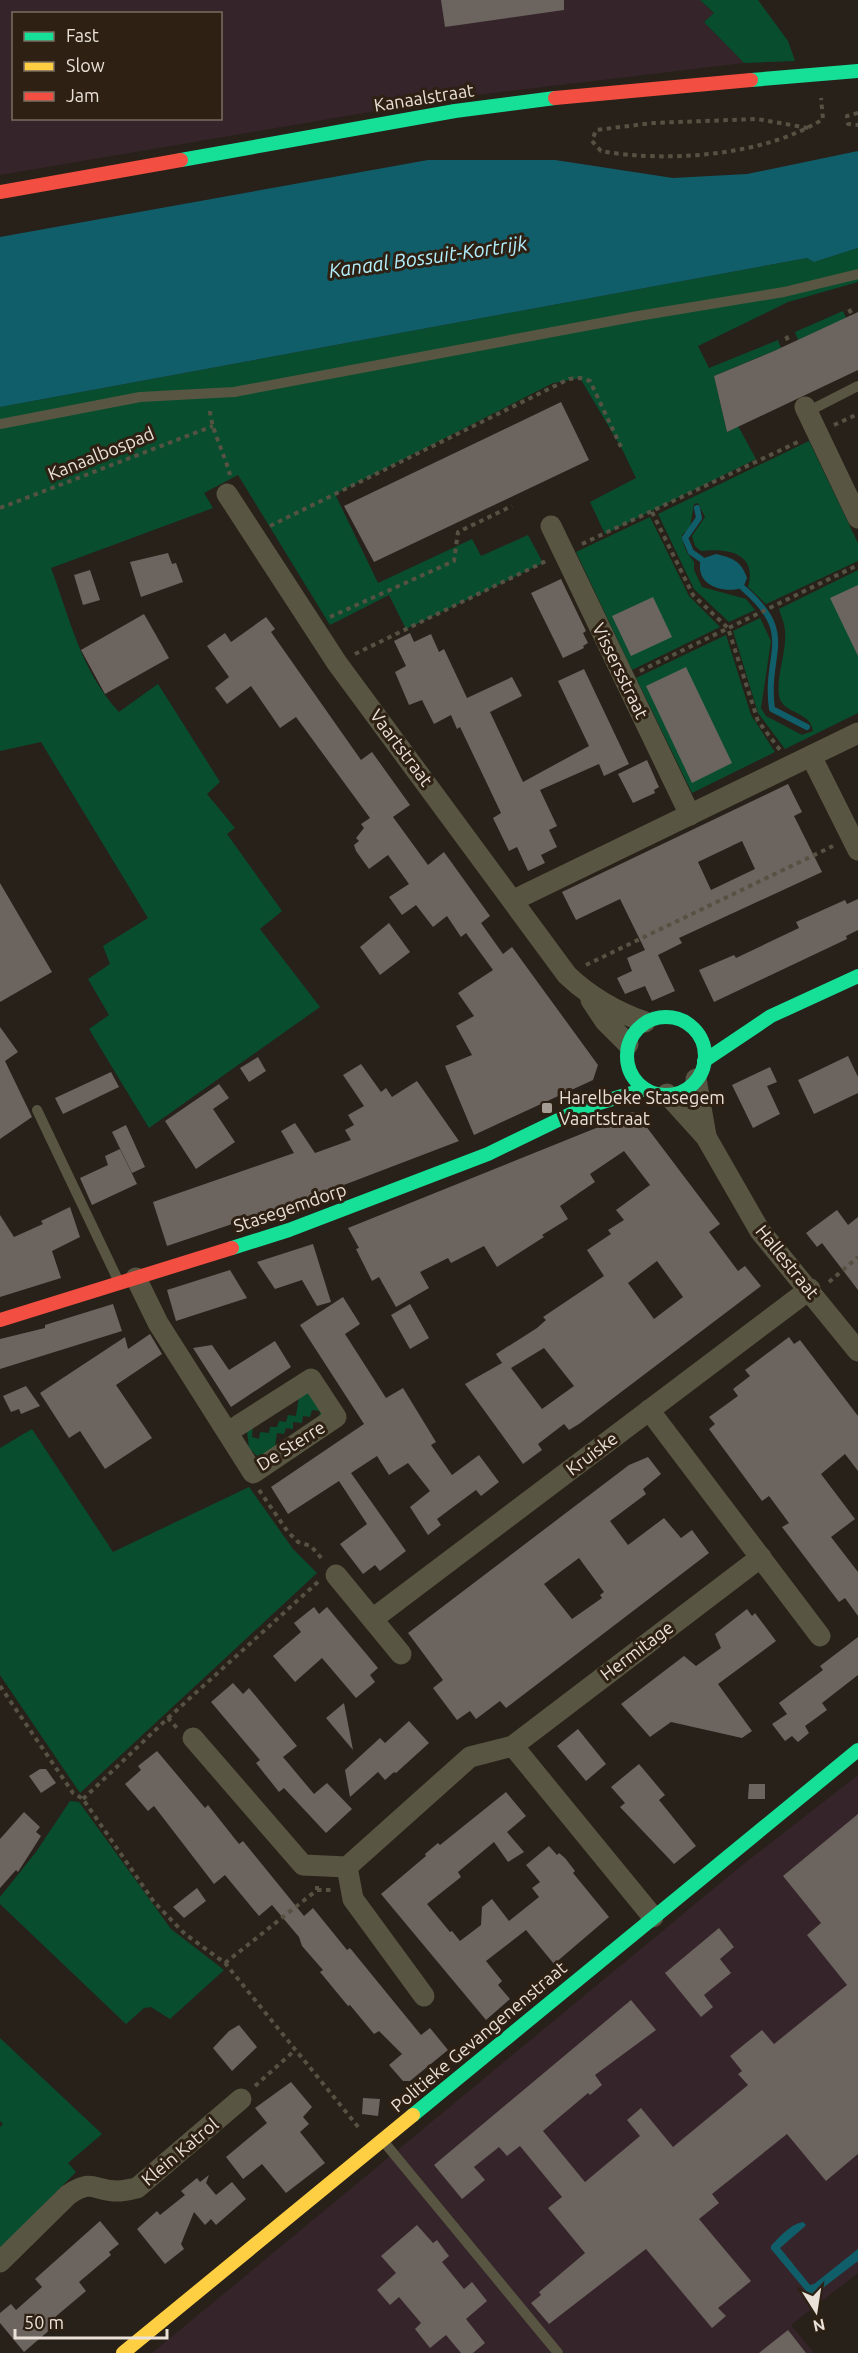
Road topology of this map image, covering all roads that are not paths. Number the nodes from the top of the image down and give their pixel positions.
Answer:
1 (858, 71) edge
2 (0, 192) edge
3 (858, 274) edge
4 (858, 386) edge
5 (806, 410) joint
6 (0, 424) edge
7 (227, 494) road end
8 (858, 518) edge
9 (550, 526) dead end
10 (858, 734) edge
11 (811, 756) junction
12 (690, 814) junction
13 (854, 836) edge
14 (514, 900) junction
15 (858, 976) edge
16 (585, 992) junction
17 (771, 1016) junction
18 (738, 1021) dead end
19 (645, 1022) junction
20 (627, 1050) junction
21 (700, 1070) junction
22 (612, 1073) dead end
23 (645, 1089) junction
24 (597, 1091) dead end
25 (667, 1095) junction
26 (583, 1108) junction
27 (37, 1110) dead end
28 (706, 1137) junction
29 (128, 1281) junction
30 (810, 1289) junction
31 (0, 1320) edge
32 (858, 1351) edge
33 (649, 1410) junction
34 (228, 1432) junction
35 (761, 1557) junction
36 (333, 1573) road end
37 (374, 1618) junction
38 (820, 1636) dead end
39 (401, 1654) dead end
40 (193, 1737) road end
41 (513, 1746) junction
42 (858, 1750) edge
43 (347, 1867) junction
44 (653, 1917) junction
45 (424, 1996) dead end
46 (241, 2099) road end
47 (382, 2140) junction
48 (0, 2262) edge
49 (123, 2353) edge
50 (558, 2353) edge

1 - 2 street, Kanaalstraat
3 - 6 lane
4 - 5 lane
5 - 8 street
7 - 14 street, Vaartstraat
9 - 12 street, Vissersstraat
10 - 11 street
11 - 12 street
11 - 13 street
12 - 14 street
14 - 16 street, Vaartstraat
15 - 17 street
16 - 19 street, Vaartstraat
16 - 20 street, Vaartstraat
17 - 18 street
17 - 21 street
19 - 20 street
19 - 21 street
20 - 22 street
20 - 23 street
21 - 25 street
21 - 28 street, Hallestraat
23 - 25 street
23 - 26 street, Stasegemdorp
24 - 26 street, Stasegemdorp
25 - 28 street, Hallestraat
26 - 29 street, Stasegemdorp
27 - 29 lane
28 - 30 street, Hallestraat
29 - 31 street, Stasegemdorp
29 - 34 street, De Sterre
30 - 32 street, Hallestraat
30 - 33 street, Kruiske
33 - 35 street
33 - 37 street, Kruiske
34 - 34 street, De Sterre
35 - 38 street
35 - 41 street, Hermitage
36 - 37 street
37 - 39 street
40 - 43 street
41 - 43 street, Hermitage
41 - 44 street
42 - 44 street, Politieke Gevangenenstraat
43 - 45 street
44 - 47 street, Politieke Gevangenenstraat
46 - 48 street, Klein Katrol
47 - 49 street, Politieke Gevangenenstraat
47 - 50 lane

